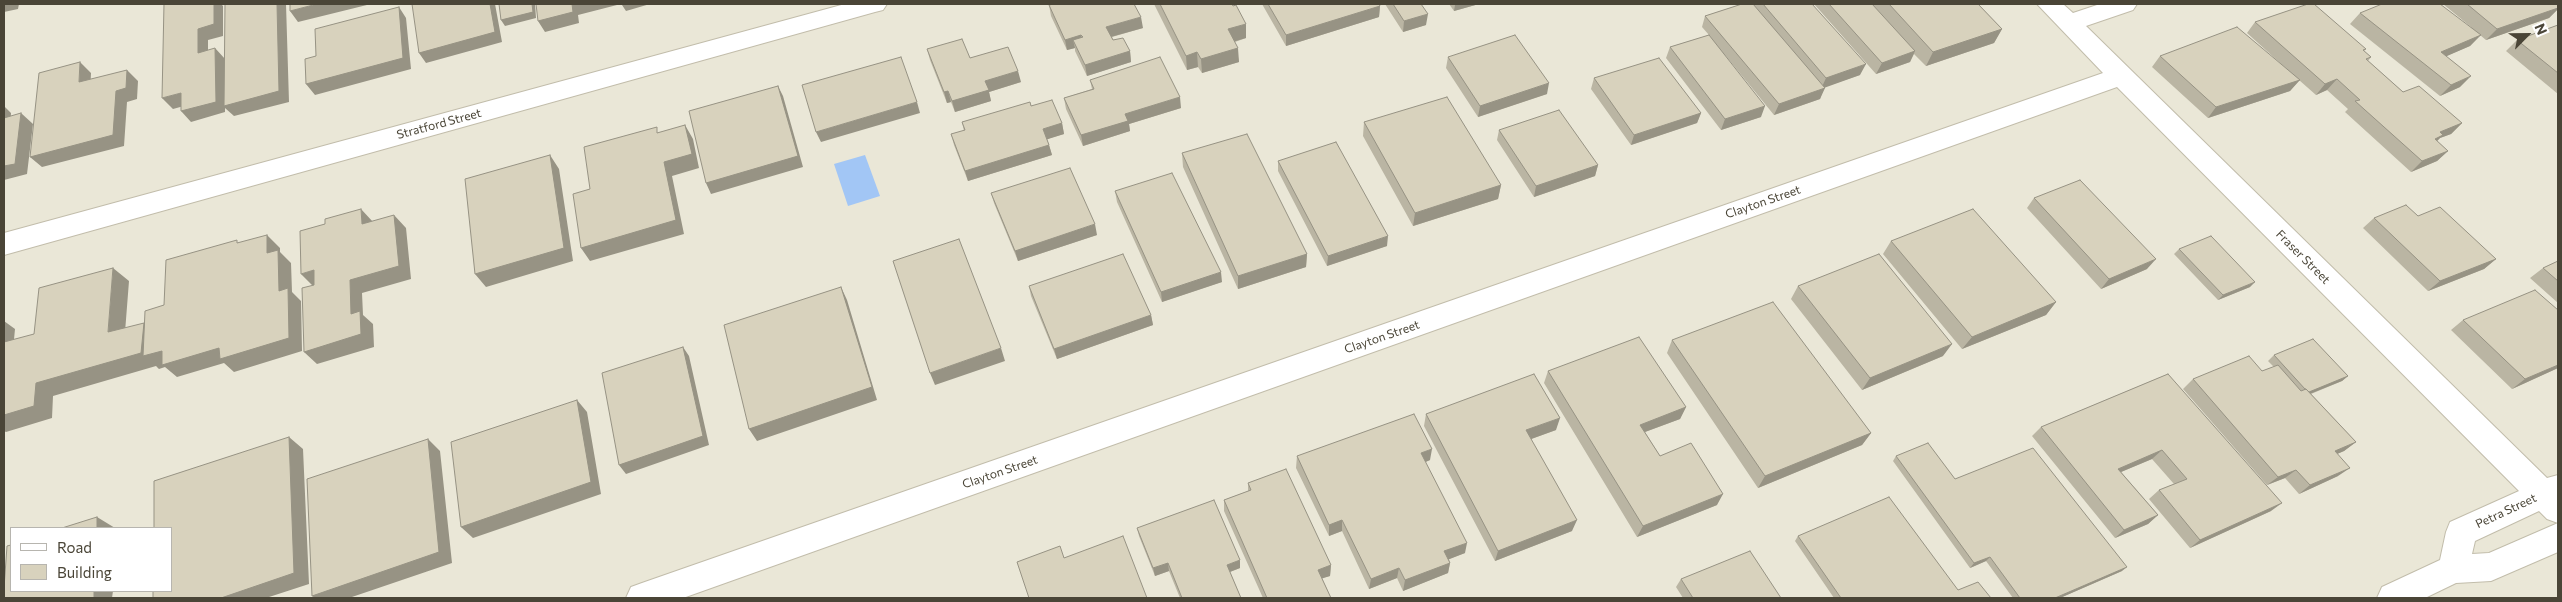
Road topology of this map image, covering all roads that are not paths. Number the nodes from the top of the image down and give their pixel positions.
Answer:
1 (875, 4) edge
2 (2049, 4) edge
3 (2125, 4) edge
4 (2068, 24) junction
5 (2121, 76) junction
6 (4, 244) edge
7 (2553, 497) edge
8 (2558, 537) edge
9 (2454, 569) junction
10 (642, 598) edge
11 (2393, 598) edge

1 - 6 street, Stratford Street
2 - 4 street, Fraser Street
3 - 4 street
4 - 5 street, Fraser Street
5 - 7 street, Fraser Street
5 - 10 street, Clayton Street
7 - 9 street, Petra Street
8 - 9 street
9 - 11 street

